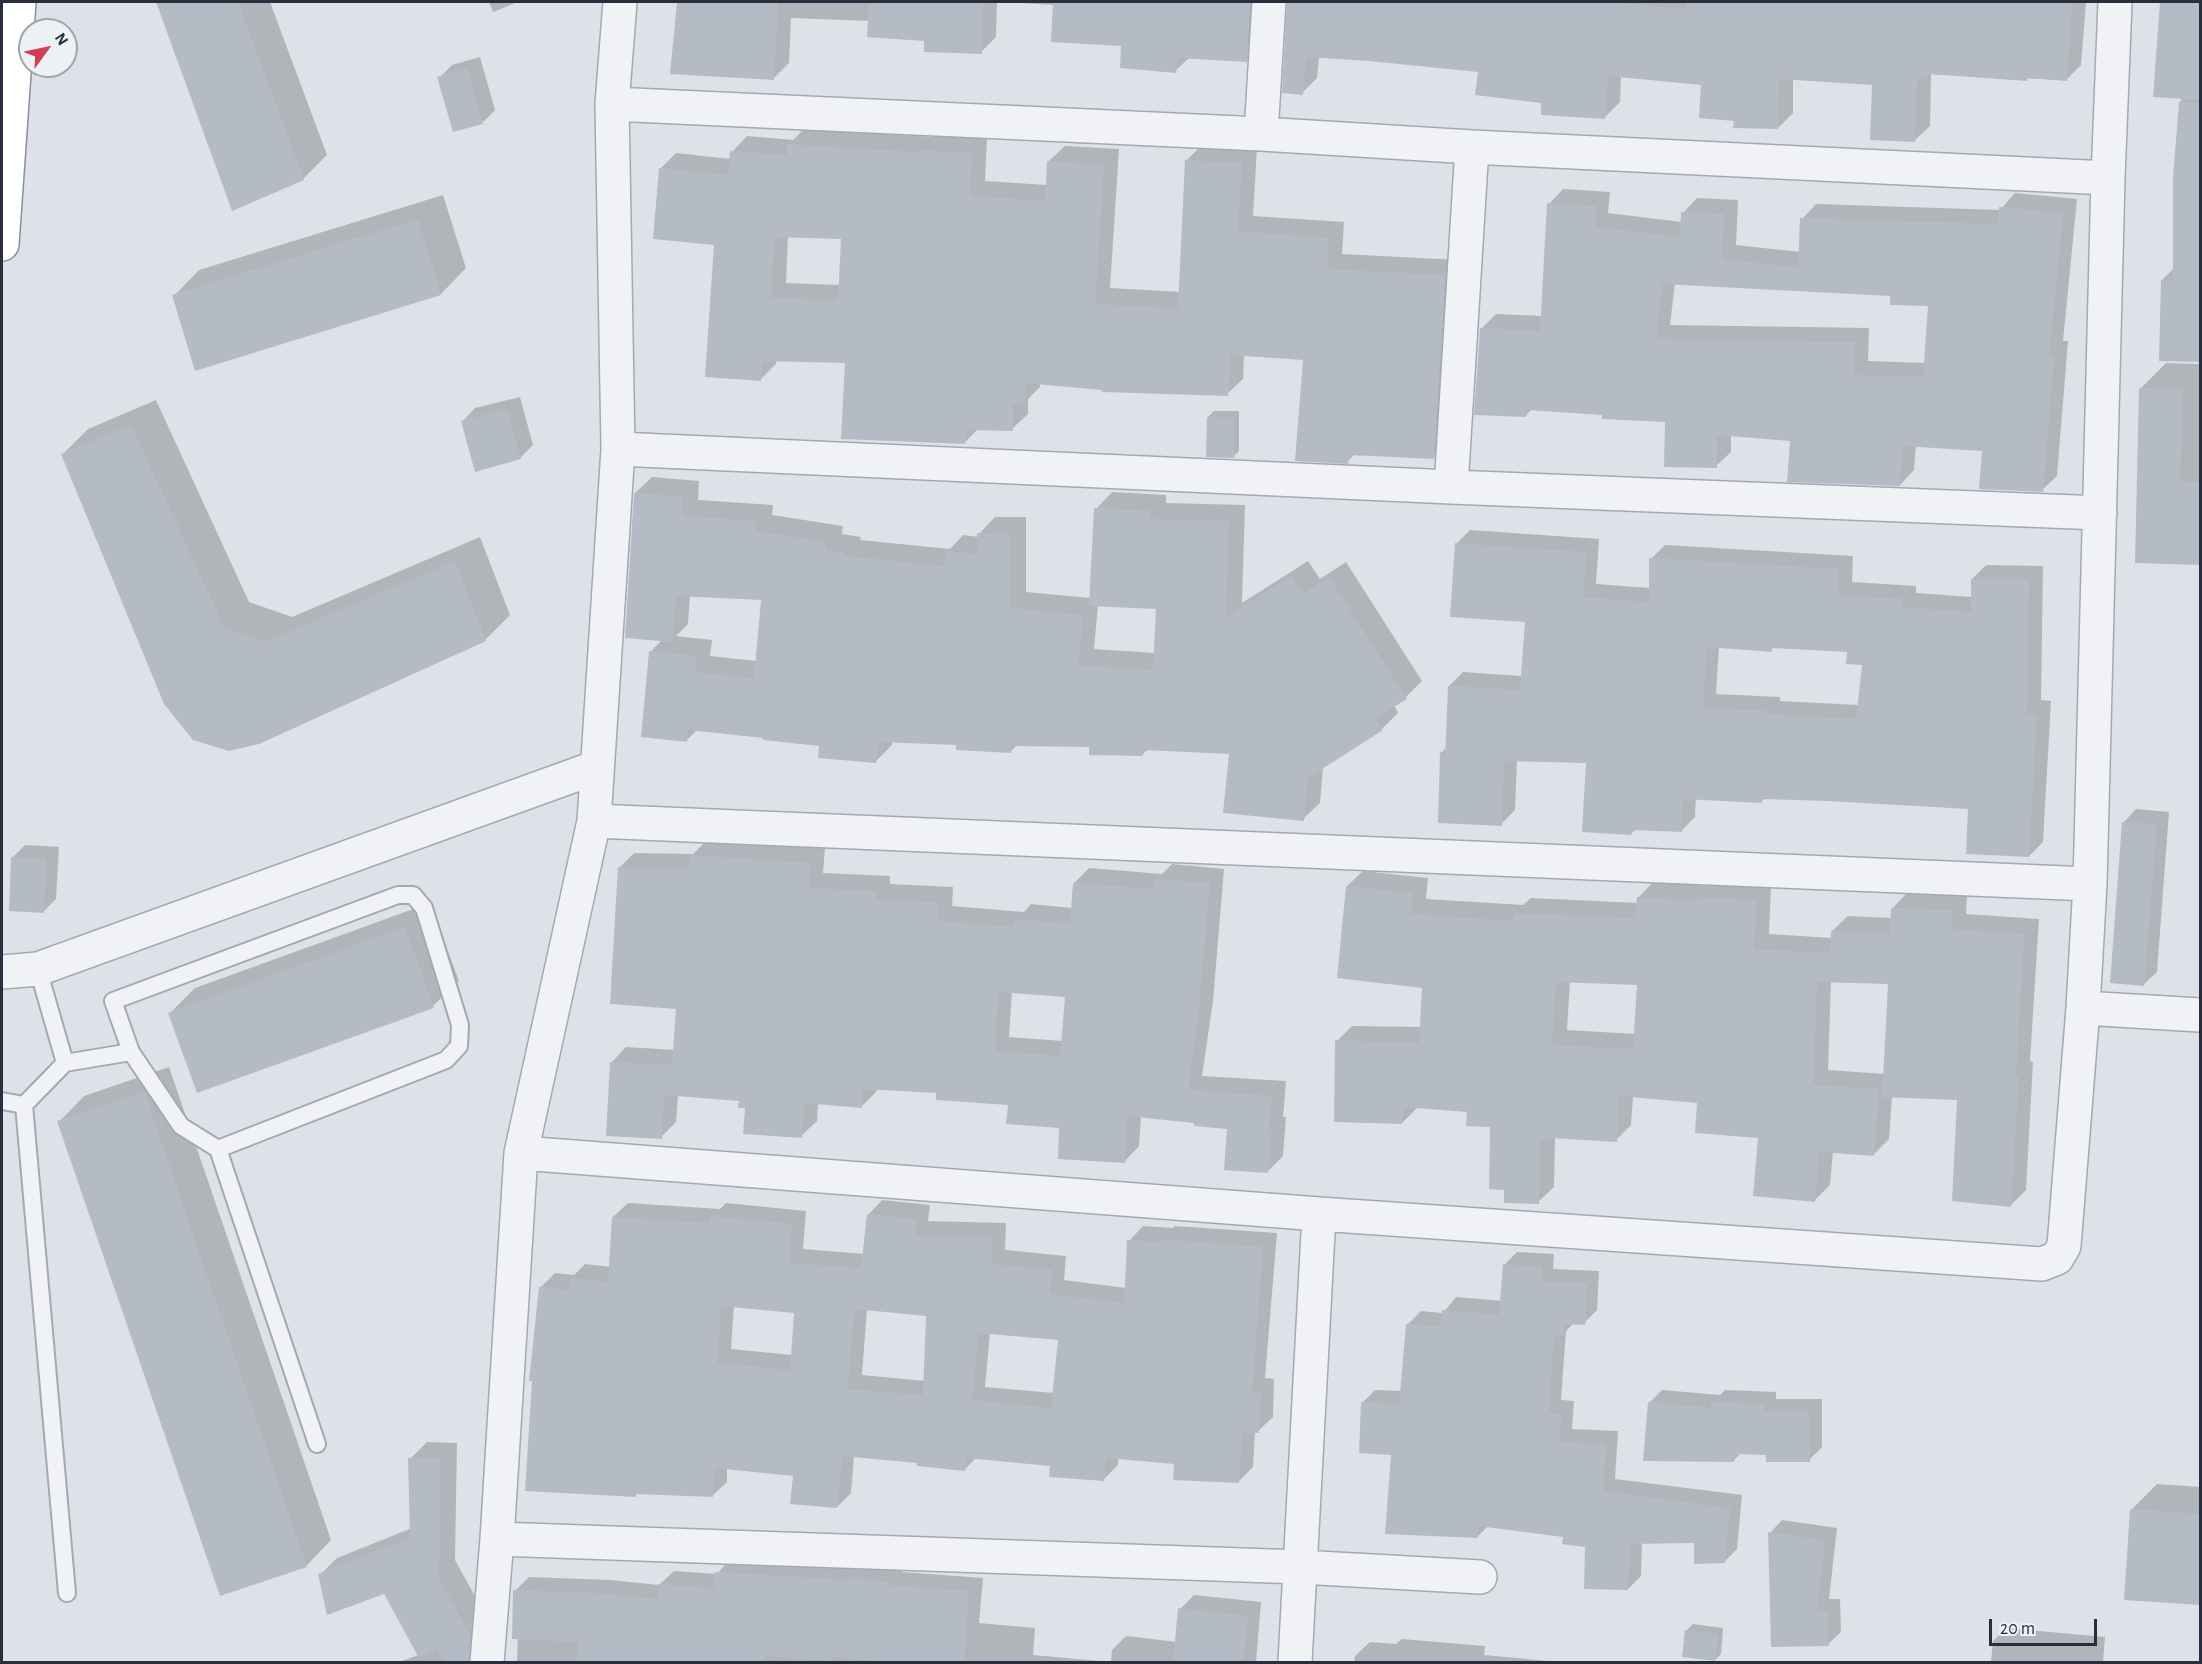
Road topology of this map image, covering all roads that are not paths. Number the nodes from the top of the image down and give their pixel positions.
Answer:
1 (19, 2) edge
2 (620, 2) edge
3 (1269, 2) edge
4 (2115, 2) edge
5 (612, 104) junction
6 (1261, 134) junction
7 (1472, 147) junction
8 (2108, 178) junction
9 (2, 244) edge
10 (618, 449) junction
11 (1451, 487) junction
12 (2100, 513) junction
13 (597, 767) junction
14 (594, 821) junction
15 (2090, 884) junction
16 (39, 969) junction
17 (2, 972) edge
18 (2083, 1008) junction
19 (2200, 1015) edge
20 (131, 1052) junction
21 (65, 1063) junction
22 (2, 1101) edge
23 (24, 1105) junction
24 (218, 1149) junction
25 (521, 1153) junction
26 (1319, 1214) junction
27 (317, 1444) dead end
28 (497, 1539) junction
29 (1300, 1567) junction
30 (1480, 1577) dead end
31 (68, 1593) dead end
32 (487, 1662) edge
33 (1295, 1662) edge

1 - 9 highway
2 - 5 street
3 - 6 street
4 - 8 street
5 - 6 street
5 - 10 street
6 - 7 street
7 - 8 street
7 - 11 street
8 - 12 street
10 - 11 street
10 - 13 street
11 - 12 street
12 - 15 street
13 - 14 street
13 - 16 street
14 - 15 street
14 - 25 street
15 - 18 street
16 - 17 street
16 - 21 lane
18 - 19 street
18 - 26 street
20 - 21 lane
20 - 24 lane
20 - 24 lane
21 - 23 lane
22 - 23 lane
23 - 31 lane
24 - 27 lane
25 - 26 street
25 - 28 street
26 - 29 street
28 - 29 street
28 - 32 street
29 - 30 street
29 - 33 street

